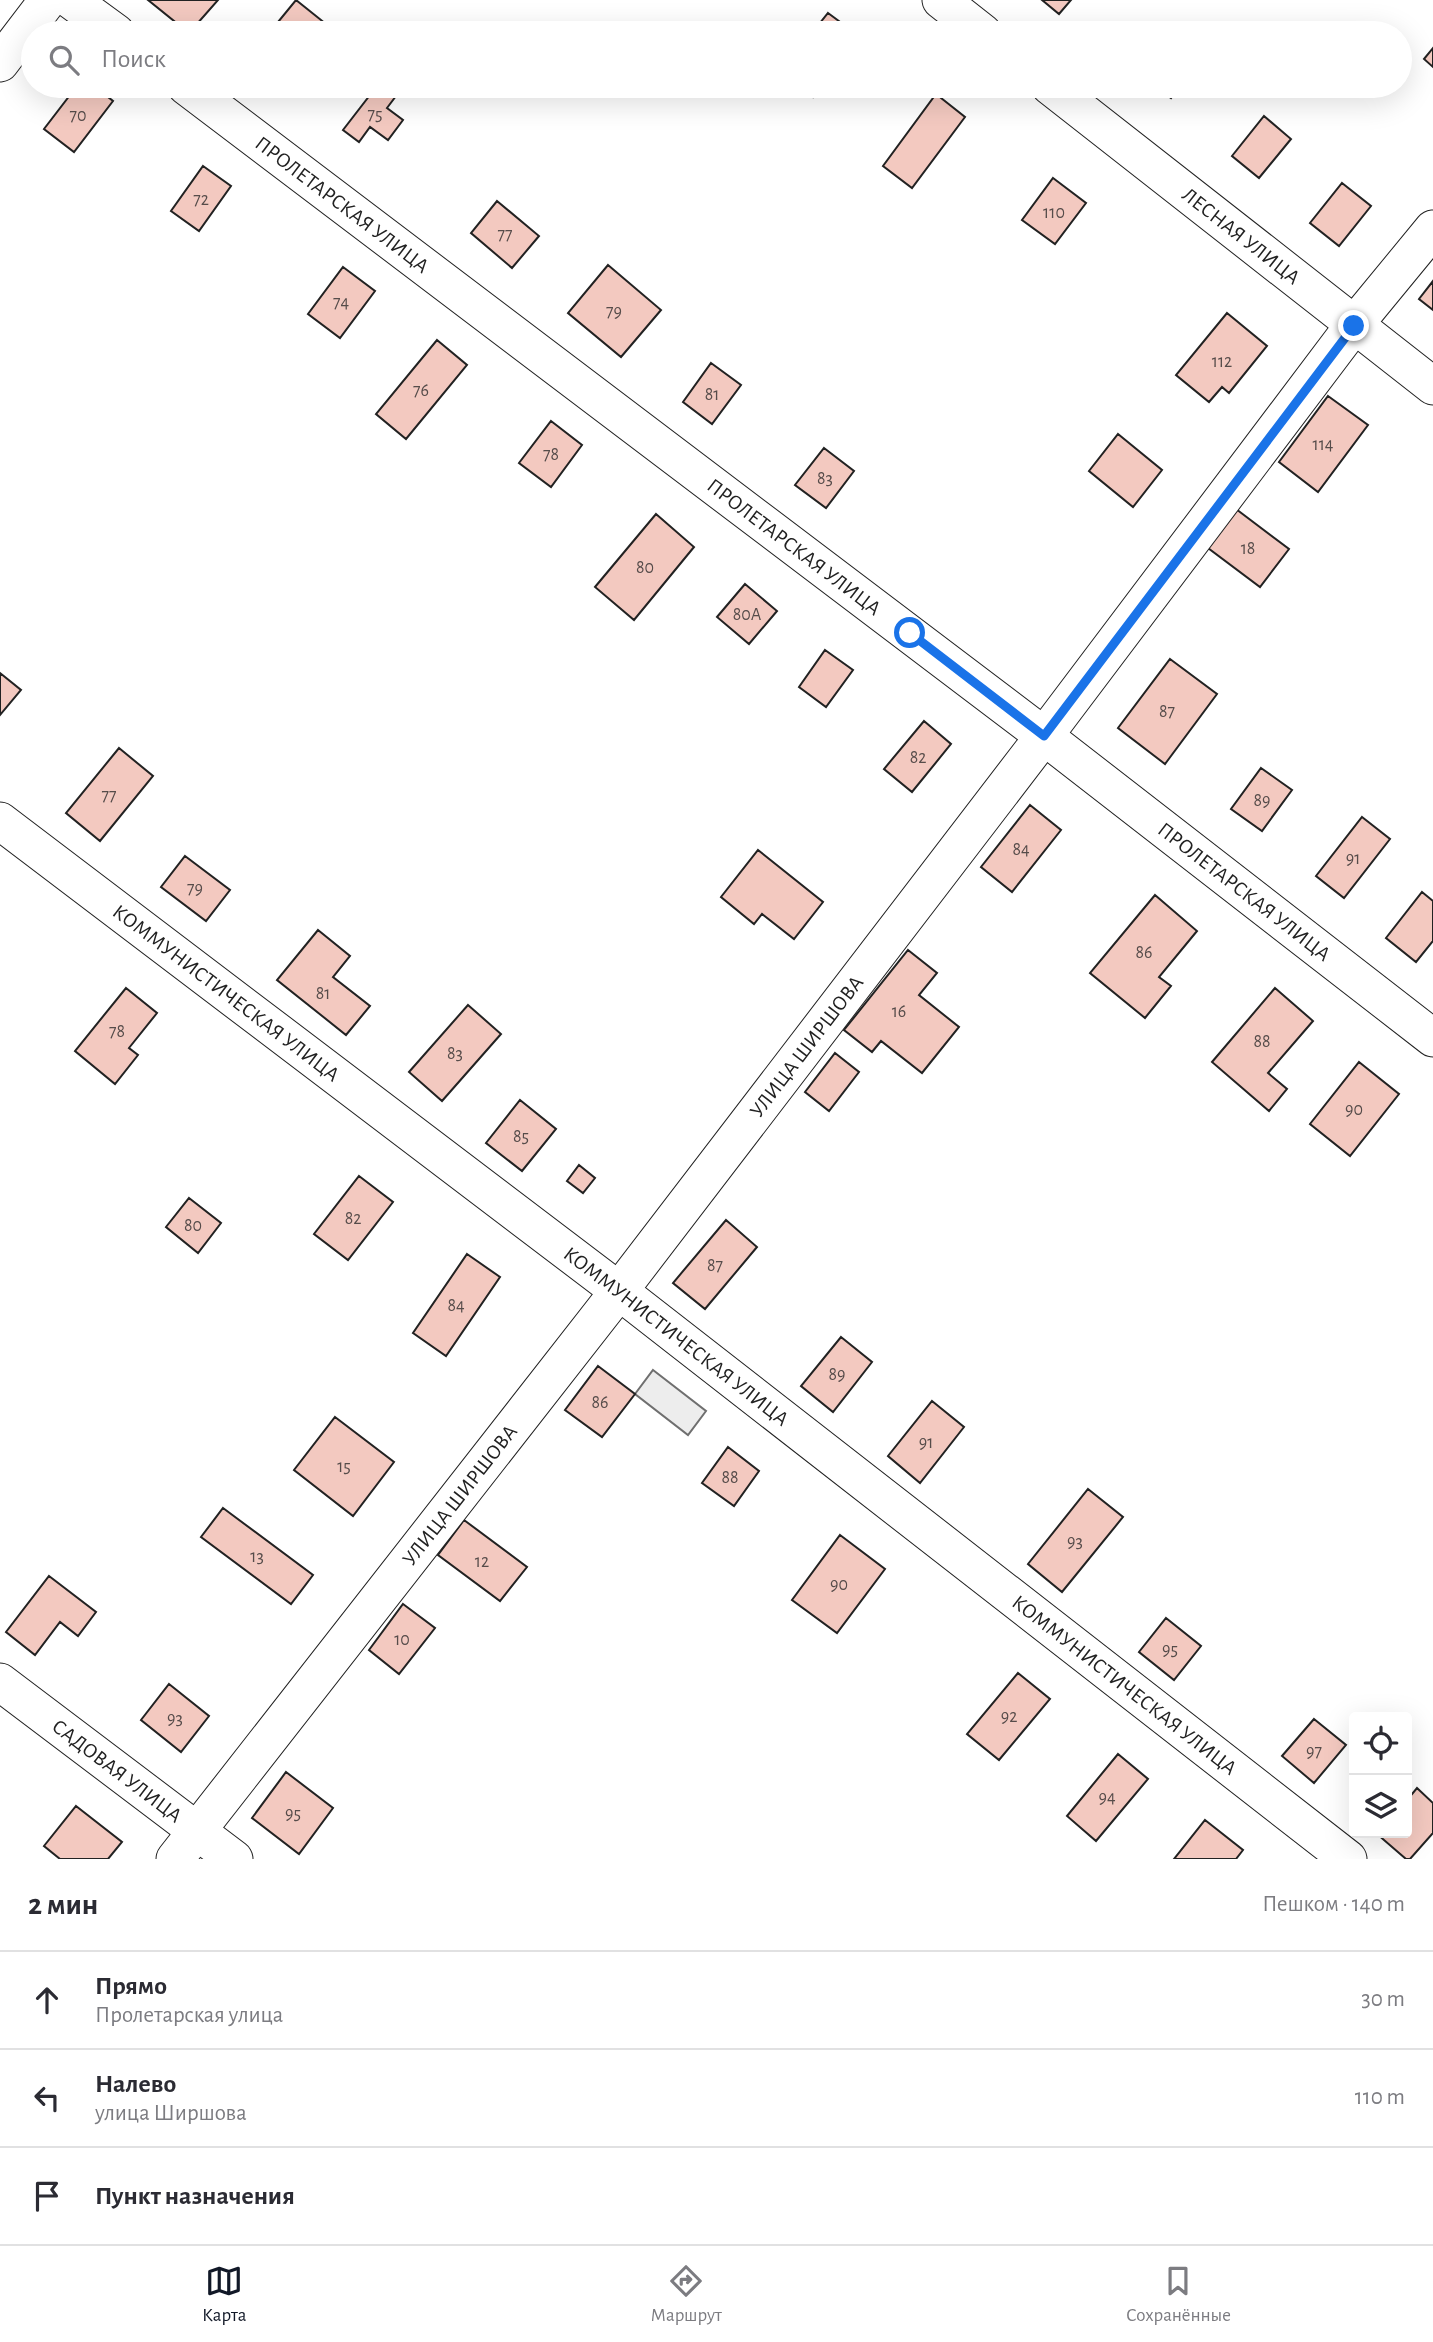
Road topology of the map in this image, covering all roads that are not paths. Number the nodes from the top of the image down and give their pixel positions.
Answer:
1 (48, 0) edge
2 (71, 0) edge
3 (941, 0) edge
4 (32, 21) edge
5 (100, 21) edge
6 (968, 21) edge
7 (21, 35) edge
8 (0, 63) edge
9 (202, 98) edge
10 (1064, 98) edge
11 (1433, 229) edge
12 (1354, 326) junction
13 (1433, 386) edge
14 (1044, 736) junction
15 (0, 821) edge
16 (1433, 1038) edge
17 (619, 1291) junction
18 (0, 1682) edge
19 (197, 1830) junction
20 (175, 1859) edge
21 (234, 1859) edge
22 (1348, 1859) edge

1 - 4 street
2 - 5 street
3 - 6 street
7 - 8 street
9 - 14 street, ПРОЛЕТАРСКАЯ УЛИЦА
10 - 12 street, ЛЕСНАЯ УЛИЦА
11 - 12 street, УЛИЦА ШИРШОВА
12 - 13 street, ЛЕСНАЯ УЛИЦА
12 - 14 street, УЛИЦА ШИРШОВА
14 - 16 street, ПРОЛЕТАРСКАЯ УЛИЦА
14 - 17 street, УЛИЦА ШИРШОВА
15 - 17 street, КОММУНИСТИЧЕСКАЯ УЛИЦА
17 - 19 street, УЛИЦА ШИРШОВА
17 - 22 street, КОММУНИСТИЧЕСКАЯ УЛИЦА
18 - 19 street, САДОВАЯ УЛИЦА
19 - 20 street, УЛИЦА ШИРШОВА
19 - 21 street, САДОВАЯ УЛИЦА

